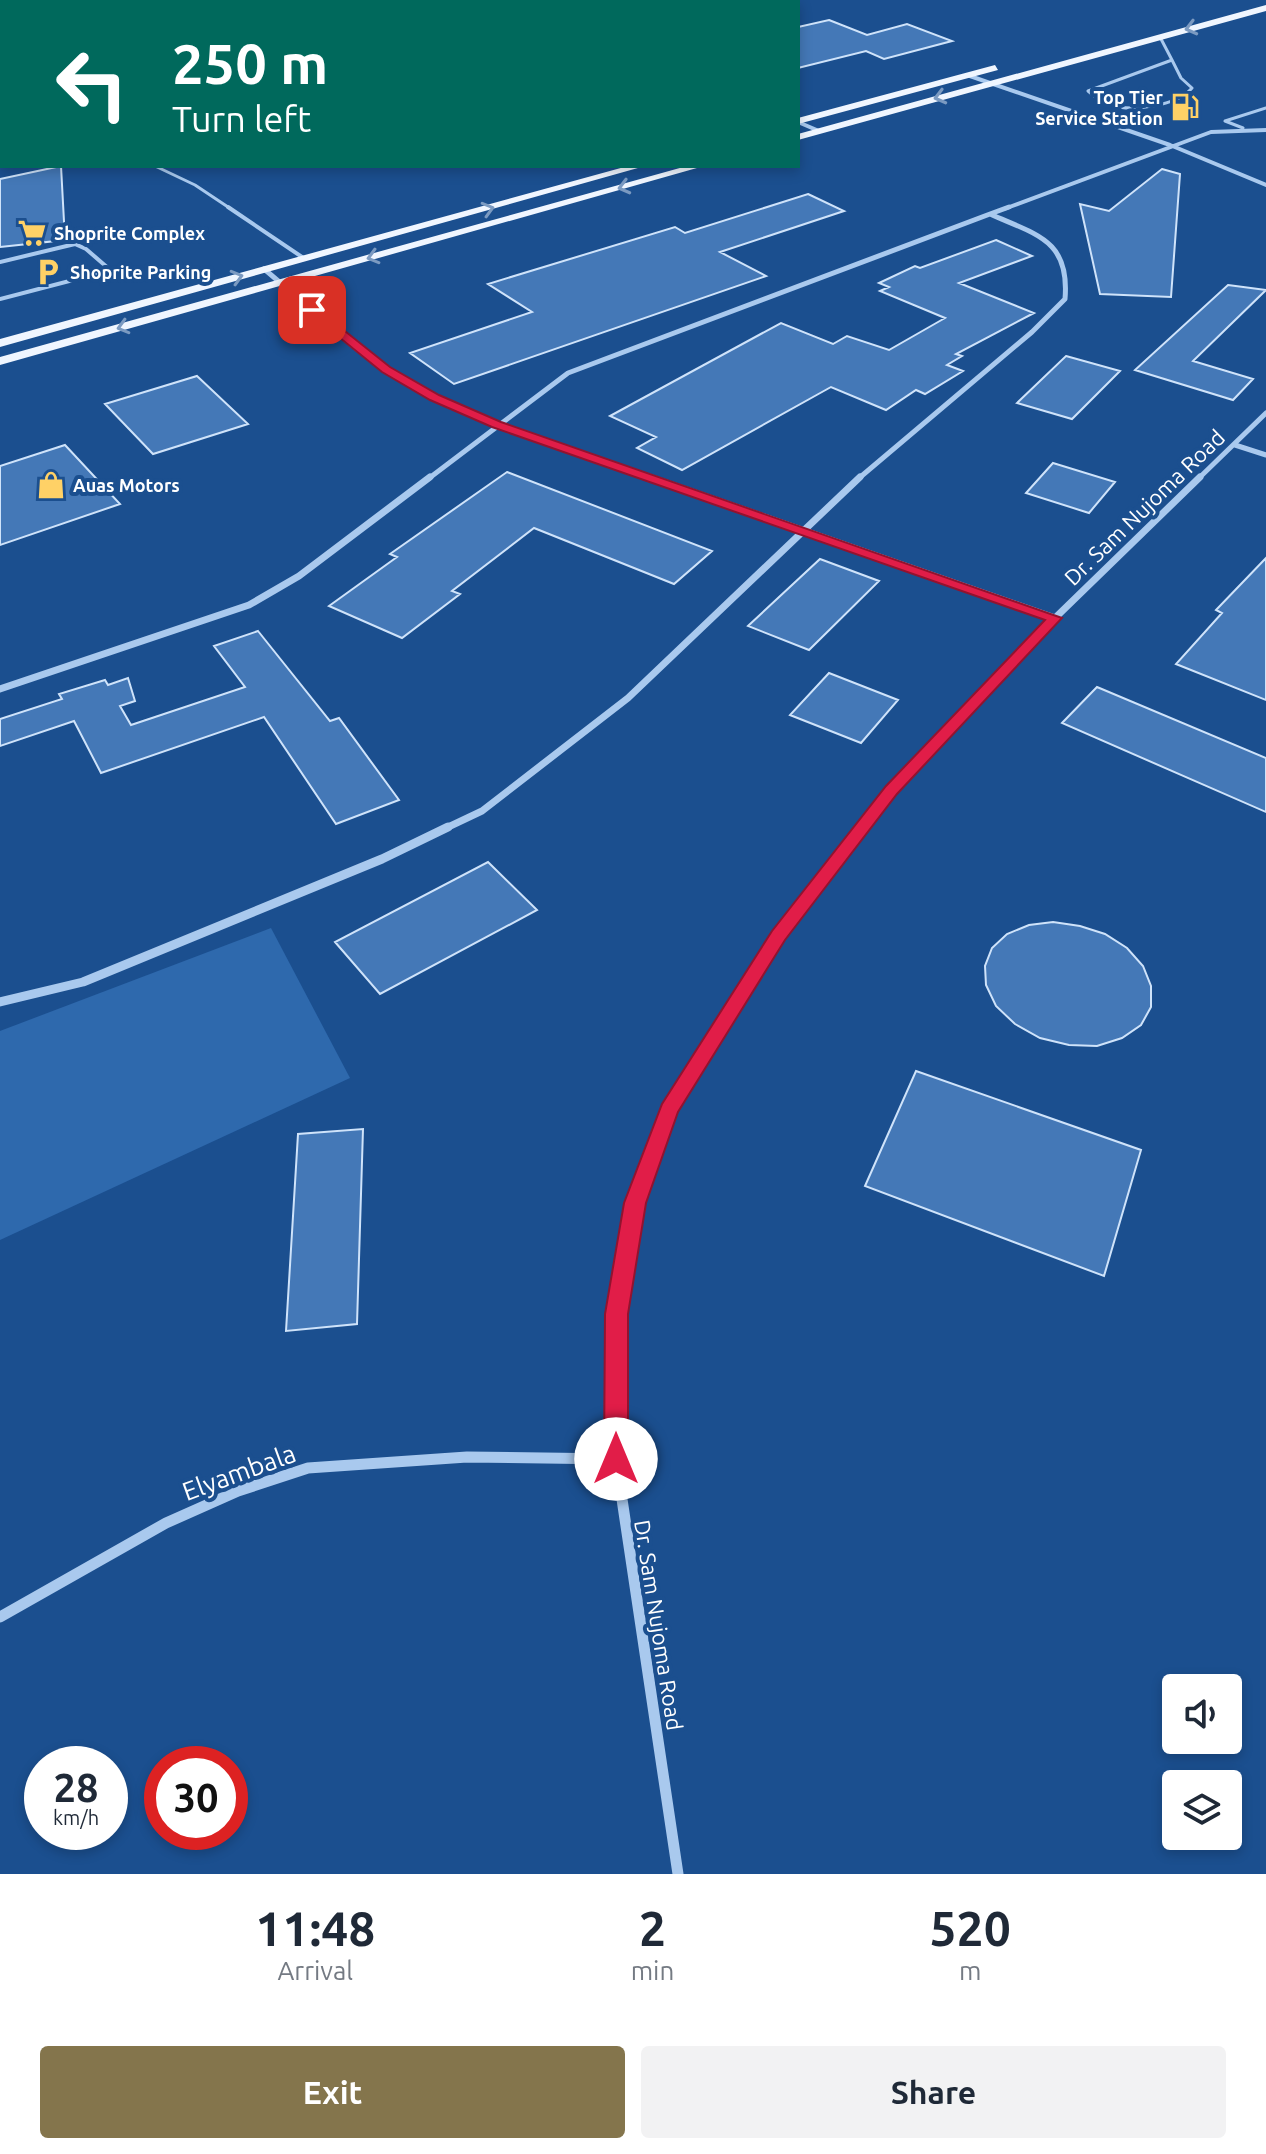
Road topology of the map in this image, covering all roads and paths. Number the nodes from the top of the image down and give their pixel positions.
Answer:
1 (1255, 0) edge
2 (1266, 8) edge
3 (1179, 20) dead end
4 (1160, 37) junction
5 (1173, 60) junction
6 (1013, 63) dead end
7 (967, 75) junction
8 (989, 84) junction
9 (1266, 108) edge
10 (800, 121) edge
11 (800, 123) edge
12 (1243, 128) junction
13 (1266, 130) edge
14 (819, 131) junction
15 (800, 136) edge
16 (1170, 145) junction
17 (159, 168) edge
18 (633, 168) edge
19 (692, 168) edge
20 (1266, 185) edge
21 (990, 214) junction
22 (305, 259) junction
23 (0, 262) edge
24 (264, 269) junction
25 (281, 283) junction
26 (0, 299) edge
27 (0, 343) edge
28 (0, 361) edge
29 (1266, 413) edge
30 (497, 424) junction
31 (1235, 445) junction
32 (1266, 455) edge
33 (803, 528) junction
34 (1055, 618) junction
35 (0, 689) edge
36 (0, 1002) edge
37 (616, 1459) junction
38 (0, 1617) edge
39 (678, 1874) edge

1 - 3 main road
2 -> 4 main road
4 - 5 lane
4 - 8 main road
5 - 5 lane
6 - 7 main road
7 - 8 street
7 - 10 main road
8 -> 14 main road
8 - 16 street
9 - 12 lane
11 - 14 street
12 - 13 street
12 - 16 street
14 - 15 main road
16 - 20 street
16 - 21 street
17 - 22 lane
22 -> 18 main road
19 -> 25 main road
21 - 30 street
21 - 33 street
22 - 24 main road
23 - 26 lane
24 - 25 street
27 -> 24 main road
25 -> 28 main road
25 - 30 street
29 - 31 street, Dr. Sam Nujoma Road
30 - 33 street
30 - 35 street
31 - 32 street
31 - 34 street, Dr. Sam Nujoma Road
33 - 34 street
33 - 36 street
34 - 37 street, Dr. Sam Nujoma Road
37 - 38 street, Elyambala
37 - 39 street, Dr. Sam Nujoma Road

